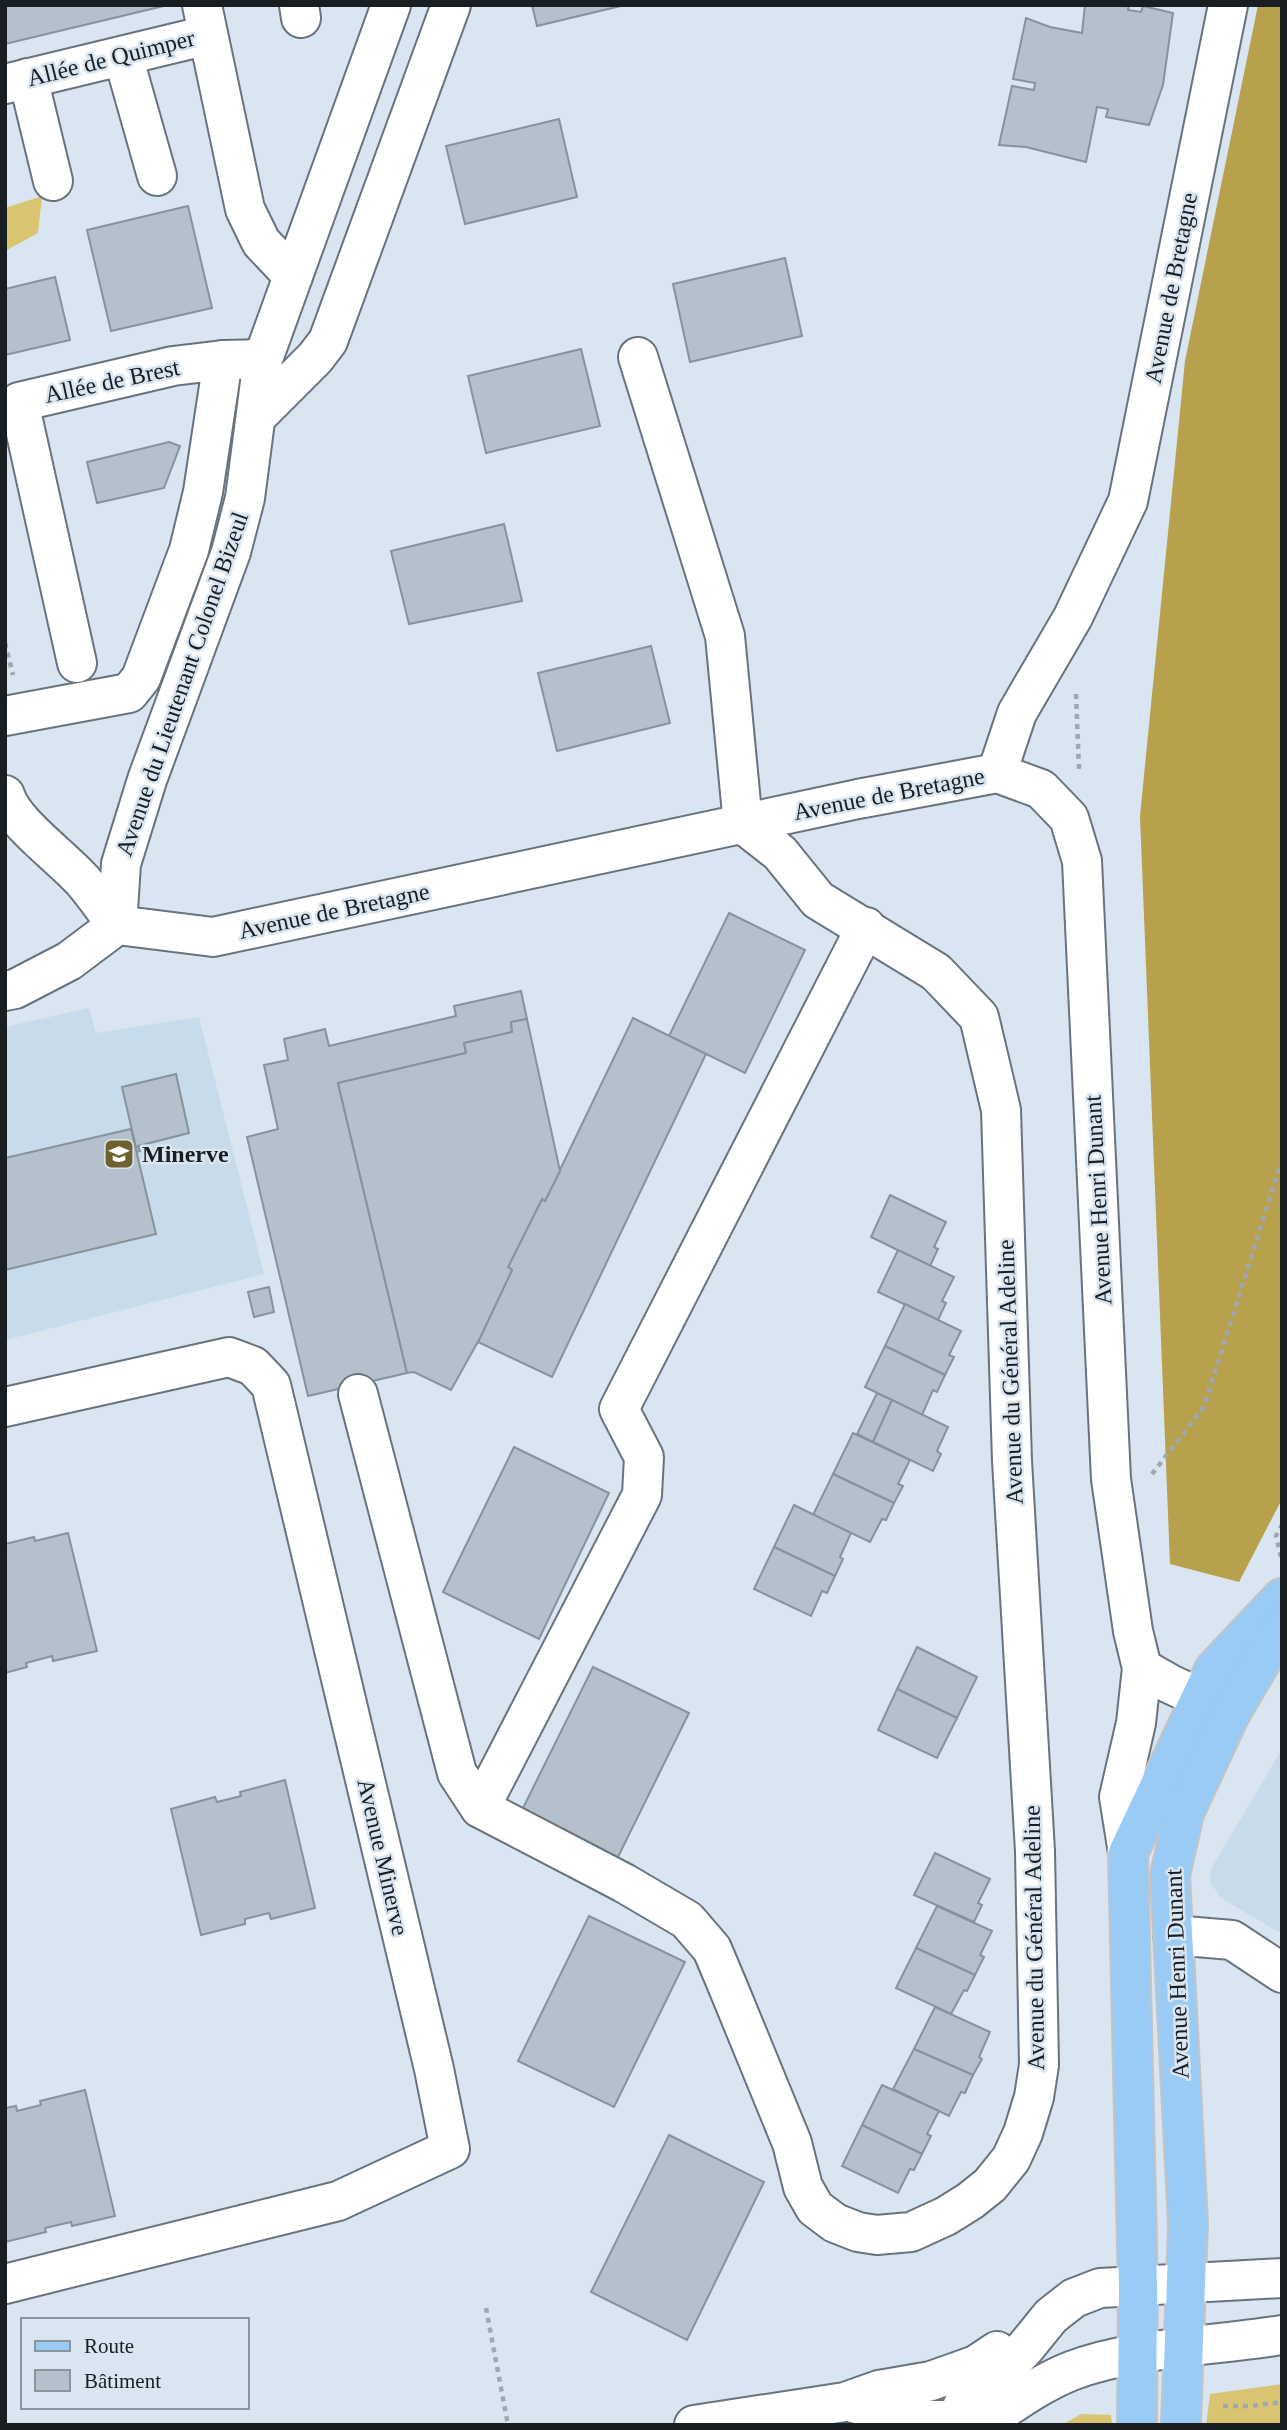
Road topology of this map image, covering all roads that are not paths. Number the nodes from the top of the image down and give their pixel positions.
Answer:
1 (391, 5) edge
2 (451, 5) edge
3 (1228, 5) edge
4 (205, 20) edge
5 (123, 56) junction
6 (17, 81) edge
7 (157, 176) dead end
8 (54, 181) dead end
9 (293, 276) junction
10 (638, 357) dead end
11 (263, 359) junction
12 (223, 360) junction
13 (256, 417) junction
14 (77, 663) dead end
15 (5, 716) edge
16 (997, 773) junction
17 (5, 795) edge
18 (743, 824) junction
19 (117, 925) junction
20 (866, 928) junction
21 (5, 991) edge
22 (358, 1394) dead end
23 (5, 1407) edge
24 (1282, 1598) edge
25 (1282, 1626) edge
26 (1142, 1668) junction
27 (1215, 1704) junction
28 (480, 1808) junction
29 (1128, 1853) junction
30 (1173, 1935) junction
31 (1282, 1973) edge
32 (1282, 2278) edge
33 (1187, 2283) junction
34 (5, 2284) edge
35 (1138, 2287) junction
36 (1042, 2327) junction
37 (1282, 2335) edge
38 (1185, 2348) junction
39 (1137, 2353) junction
40 (845, 2402) junction
41 (970, 2423) edge
42 (694, 2425) edge
43 (1137, 2425) edge
44 (1181, 2425) edge

1 - 9 street, Avenue du Lieutenant Colonel Bizeul
2 - 13 street
3 - 16 street, Avenue de Bretagne
4 - 5 street, Allée de Quimper
4 - 9 street, Allée de Quimper
5 - 6 street, Allée de Quimper
5 - 7 street
6 - 8 street
9 - 11 street, Avenue du Lieutenant Colonel Bizeul
10 - 18 street
11 - 12 street, Allée de Brest
11 - 13 street, Avenue du Lieutenant Colonel Bizeul
12 - 14 street, Allée de Brest
12 - 15 street
13 - 19 street, Avenue du Lieutenant Colonel Bizeul
16 - 18 street, Avenue de Bretagne
16 - 26 street, Avenue Henri Dunant
17 - 19 street
18 - 19 street, Avenue de Bretagne
18 - 20 street, Avenue du Général Adeline
19 - 21 street
20 - 28 street
20 - 28 street, Avenue du Général Adeline
22 - 28 street
23 - 34 street, Avenue Minerve
24 - 27 main road
25 - 27 main road
26 - 27 street
26 - 29 street, Avenue Henri Dunant
27 - 29 main road, Avenue Henri Dunant
27 - 30 main road, Avenue Henri Dunant
29 - 35 main road, Avenue Henri Dunant
30 - 31 street
30 - 33 main road, Avenue Henri Dunant
32 - 33 street
33 - 35 street
33 - 38 main road, Avenue Henri Dunant
35 - 36 street
35 - 39 main road, Avenue Henri Dunant
36 - 40 street
36 - 41 street
37 - 38 street
38 - 39 street
38 - 44 main road, Avenue Henri Dunant
39 - 41 street
39 - 43 main road, Avenue Henri Dunant
40 - 41 street
40 - 42 street

